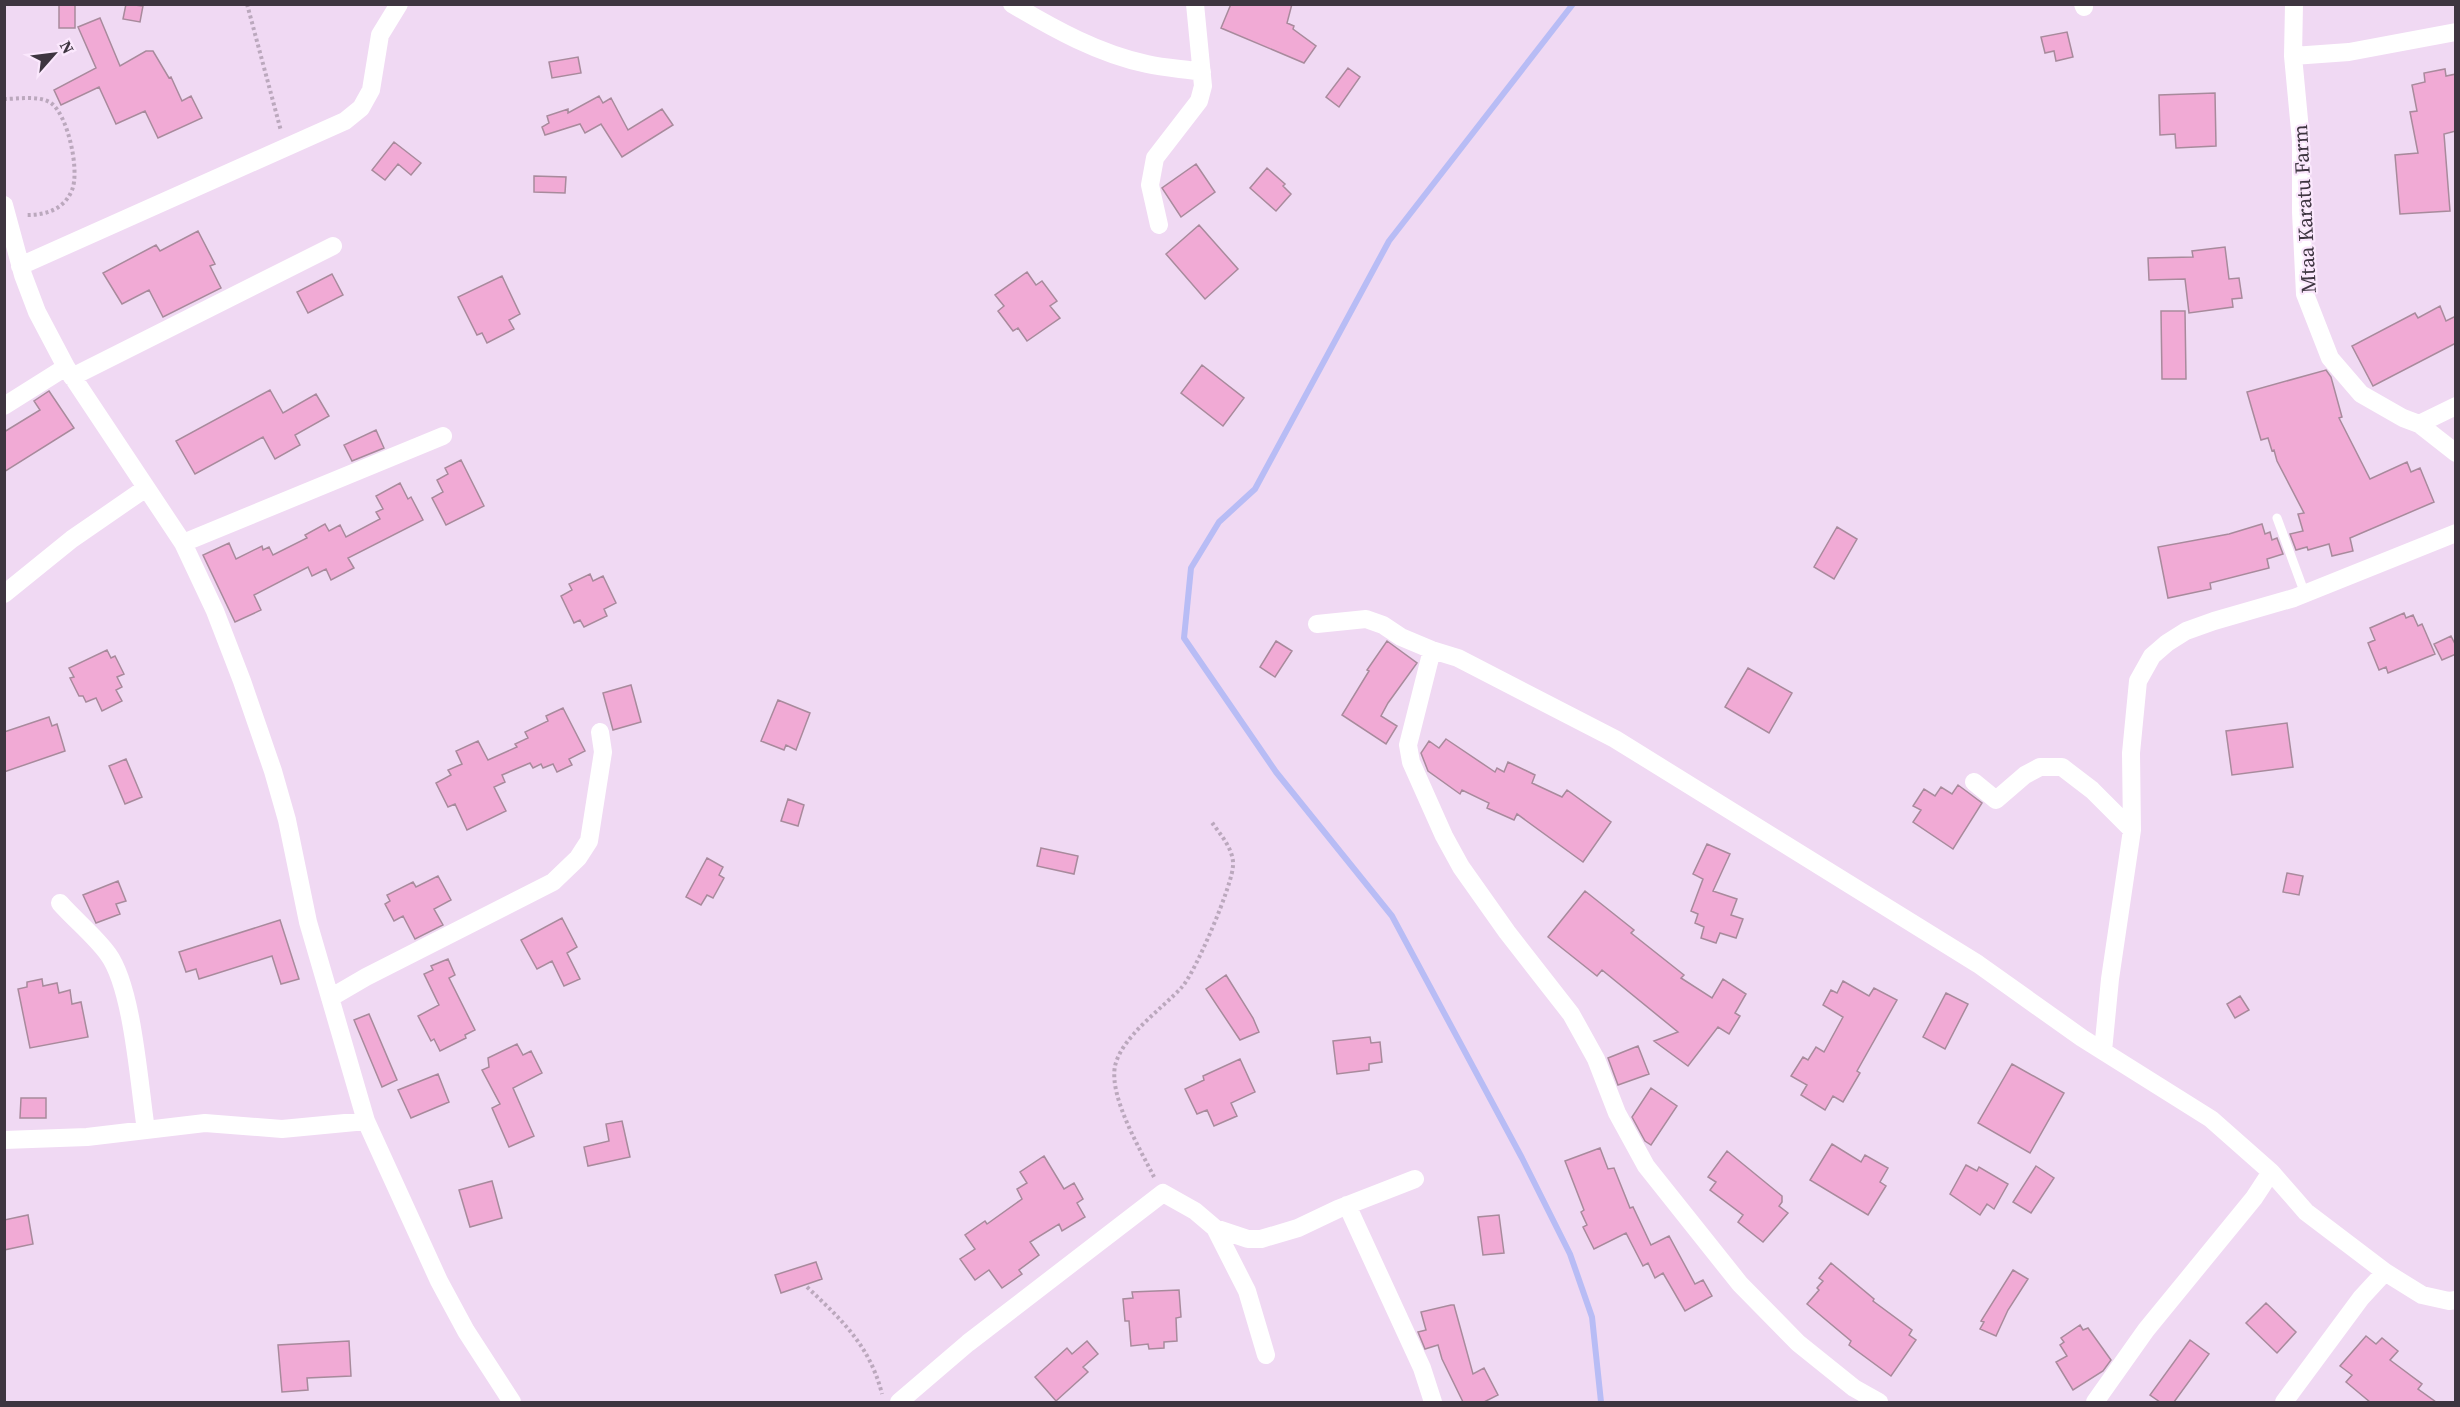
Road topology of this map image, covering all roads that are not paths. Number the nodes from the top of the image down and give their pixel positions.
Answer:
1 (399, 4) edge
2 (1012, 4) edge
3 (1195, 4) edge
4 (2294, 4) edge
5 (2456, 32) edge
6 (2294, 56) junction
7 (1202, 72) junction
8 (6, 210) edge
9 (1160, 225) dead end
10 (333, 246) dead end
11 (20, 266) junction
12 (69, 372) junction
13 (4, 406) edge
14 (2456, 406) edge
15 (2419, 424) junction
16 (443, 436) dead end
17 (2456, 453) edge
18 (146, 488) junction
19 (2277, 518) dead end
20 (2456, 533) edge
21 (183, 543) junction
22 (4, 594) edge
23 (2305, 594) junction
24 (1317, 624) dead end
25 (1432, 650) junction
26 (600, 732) dead end
27 (1974, 782) dead end
28 (2132, 830) junction
29 (60, 903) dead end
30 (330, 998) junction
31 (2103, 1051) junction
32 (366, 1121) junction
33 (146, 1130) junction
34 (4, 1140) edge
35 (2271, 1172) junction
36 (1415, 1179) dead end
37 (1347, 1205) junction
38 (1215, 1228) junction
39 (2385, 1272) junction
40 (2456, 1300) edge
41 (1266, 1355) dead end
42 (512, 1402) edge
43 (899, 1402) edge
44 (1433, 1402) edge
45 (1880, 1402) edge
46 (2095, 1402) edge
47 (2284, 1402) edge

1 - 11 street
2 - 7 street
3 - 7 street
4 - 6 street, Mtaa Karatu Farm
5 - 6 street
6 - 15 street, Mtaa Karatu Farm
7 - 9 street
8 - 11 street
10 - 12 street
11 - 12 street
12 - 13 street
12 - 18 street
14 - 15 street
15 - 17 street, Mtaa Karatu Farm
16 - 21 street
18 - 21 street
18 - 22 street
19 - 23 lane
20 - 23 street
21 - 30 street
23 - 28 street
24 - 25 street
25 - 31 street
25 - 45 street
26 - 30 street
27 - 28 street
28 - 31 street
29 - 33 street
30 - 32 street
31 - 35 street
32 - 33 street
32 - 42 street
33 - 34 street
35 - 39 street
35 - 46 street
36 - 37 street
37 - 38 street
37 - 44 street
38 - 41 street
38 - 43 street
39 - 40 street
39 - 47 street

